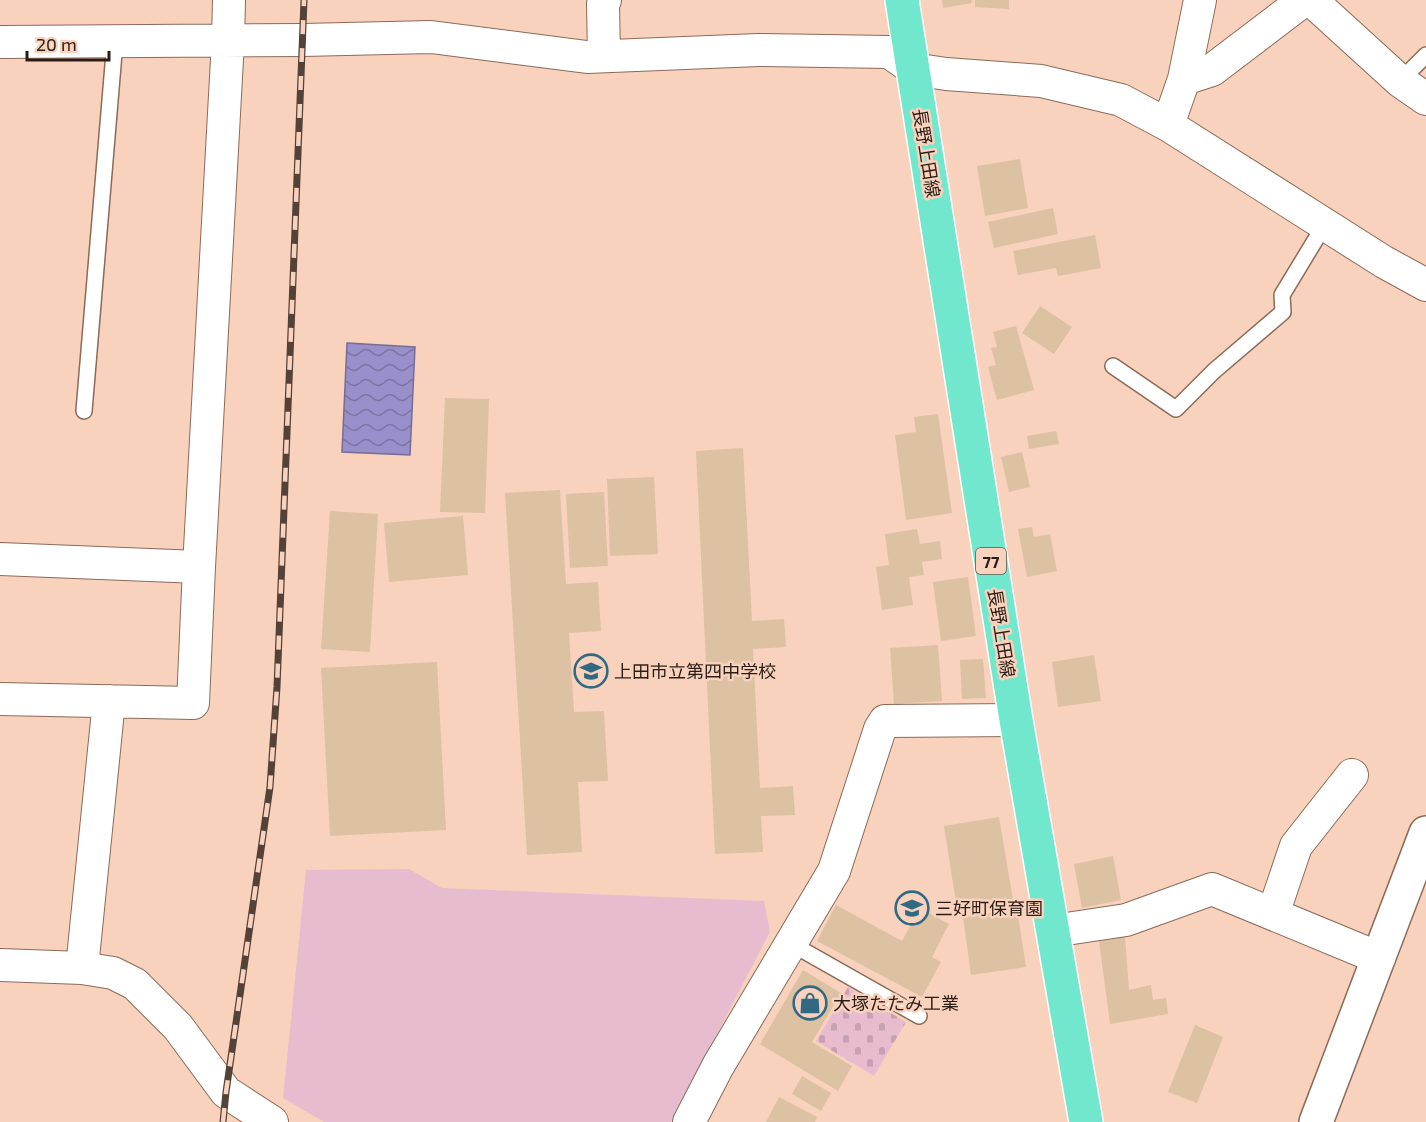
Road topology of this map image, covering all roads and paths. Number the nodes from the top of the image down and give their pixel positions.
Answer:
1 (229, 0) edge
2 (605, 0) edge
3 (902, 0) edge
4 (1200, 0) edge
5 (1304, 0) edge
6 (1311, 0) edge
7 (228, 40) junction
8 (115, 41) junction
9 (0, 42) edge
10 (1426, 55) edge
11 (604, 56) junction
12 (914, 69) junction
13 (1184, 79) junction
14 (1400, 81) junction
15 (1426, 99) edge
16 (1168, 125) junction
17 (1325, 224) junction
18 (1426, 285) edge
19 (1113, 366) dead end
20 (84, 411) dead end
21 (0, 559) edge
22 (199, 567) junction
23 (0, 699) edge
24 (109, 701) junction
25 (1016, 720) junction
26 (1353, 775) dead end
27 (1426, 833) edge
28 (1273, 914) junction
29 (1053, 931) junction
30 (790, 944) junction
31 (1379, 958) junction
32 (0, 965) edge
33 (82, 968) junction
34 (919, 1016) dead end
35 (272, 1122) edge
36 (689, 1122) edge
37 (1086, 1122) edge
38 (1316, 1122) edge

1 - 7 street
2 - 11 street
3 - 12 main road, 長野上田線 / 77
4 - 13 street
5 - 13 street
6 - 14 street
7 - 8 street
7 - 11 street
7 - 22 street
8 - 9 street
8 - 20 lane
10 - 14 lane
11 - 12 street
12 - 16 street
12 - 25 main road, 長野上田線 / 77
13 - 16 street
14 - 15 street
16 - 17 street
17 - 18 street
17 - 19 lane
21 - 22 street
22 - 24 street
23 - 24 street
24 - 33 street
25 - 29 main road, 長野上田線 / 77
25 - 30 street
26 - 28 street
27 - 31 street
28 - 29 street
28 - 31 street
29 - 37 main road, 長野上田線 / 77
30 - 34 lane
30 - 36 street
31 - 38 street
32 - 33 street
33 - 35 street

